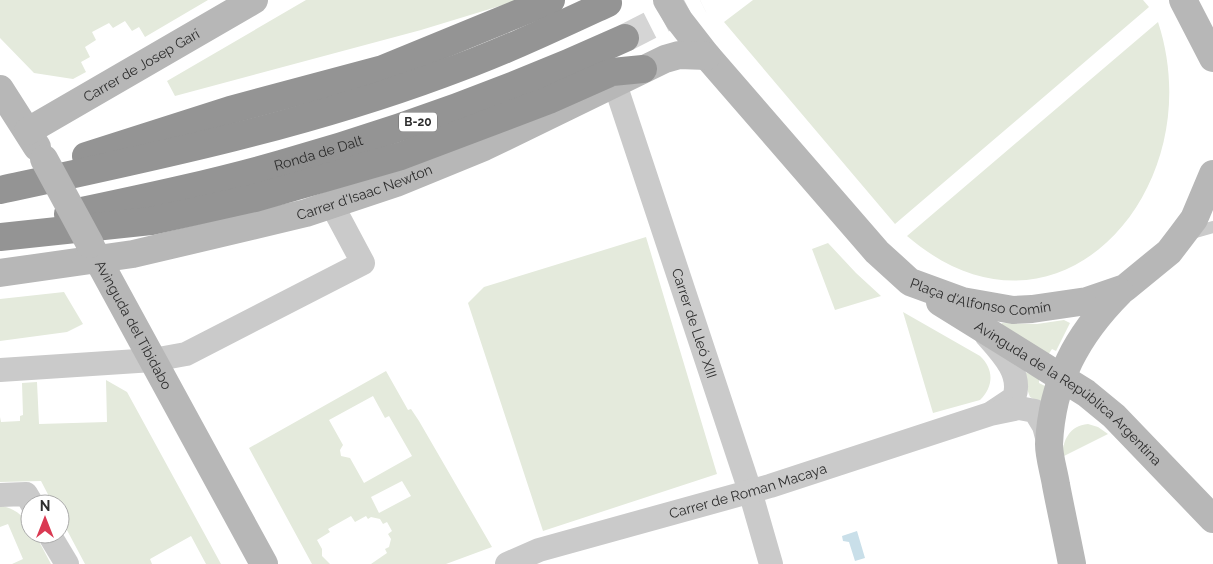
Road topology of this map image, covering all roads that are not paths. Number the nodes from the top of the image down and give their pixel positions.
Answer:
1 (254, 0) edge
2 (551, 0) edge
3 (668, 0) edge
4 (1183, 0) edge
5 (608, 3) dead end
6 (625, 38) tunnel mouth
7 (708, 56) junction
8 (1213, 58) edge
9 (643, 69) junction
10 (615, 84) junction
11 (0, 89) edge
12 (28, 131) junction
13 (1213, 174) edge
14 (0, 183) edge
15 (0, 190) edge
16 (332, 205) junction
17 (1213, 227) edge
18 (0, 228) edge
19 (1182, 235) junction
20 (0, 237) edge
21 (94, 251) junction
22 (0, 273) edge
23 (910, 282) junction
24 (1125, 288) junction
25 (979, 328) junction
26 (153, 360) junction
27 (0, 370) edge
28 (1062, 377) junction
29 (1110, 413) junction
30 (990, 414) junction
31 (1050, 439) junction
32 (750, 491) junction
33 (0, 496) edge
34 (20, 498) edge
35 (1213, 518) edge
36 (55, 544) edge
37 (66, 564) edge
38 (264, 564) edge
39 (507, 564) edge
40 (771, 564) edge
41 (1072, 564) edge

1 - 12 street, Carrer de Josep Garí
2 - 14 highway
3 - 7 street, Plaça d'Alfonso Comín
4 - 8 street
5 - 15 highway
6 - 18 highway, Ronda de Dalt / B-20
7 - 9 street, Carrer d'Isaac Newton
7 - 23 street, Plaça d'Alfonso Comín
9 - 10 street, Carrer d'Isaac Newton
9 - 20 highway
10 - 16 street, Carrer d'Isaac Newton
10 - 32 street, Carrer de Lleó XIII
11 - 12 street, Avinguda del Tibidabo
12 - 21 street, Avinguda del Tibidabo, bridge
13 - 19 street, Plaça d'Alfonso Comín
16 - 21 street, Carrer d'Isaac Newton
16 - 26 street
17 - 19 lane
19 - 24 street, Plaça d'Alfonso Comín
21 - 22 street, Carrer d'Isaac Newton
21 - 26 street, Avinguda del Tibidabo
23 - 24 street, Plaça d'Alfonso Comín
23 - 25 street, Avinguda de la República Argentina
24 - 28 street
25 - 28 street, Avinguda de la República Argentina
25 - 30 street, Carrer de Roman Macaya
26 - 27 street
26 - 38 street, Avinguda del Tibidabo
28 - 29 street, Avinguda de la República Argentina
28 - 31 street
29 - 31 street
29 - 35 street, Avinguda de la República Argentina
30 - 31 street, Carrer de Roman Macaya
30 - 32 street, Carrer de Roman Macaya
31 - 41 street
32 - 39 street, Carrer de Roman Macaya
32 - 40 street, Carrer de Lleó XIII
33 - 34 street
36 - 37 street

